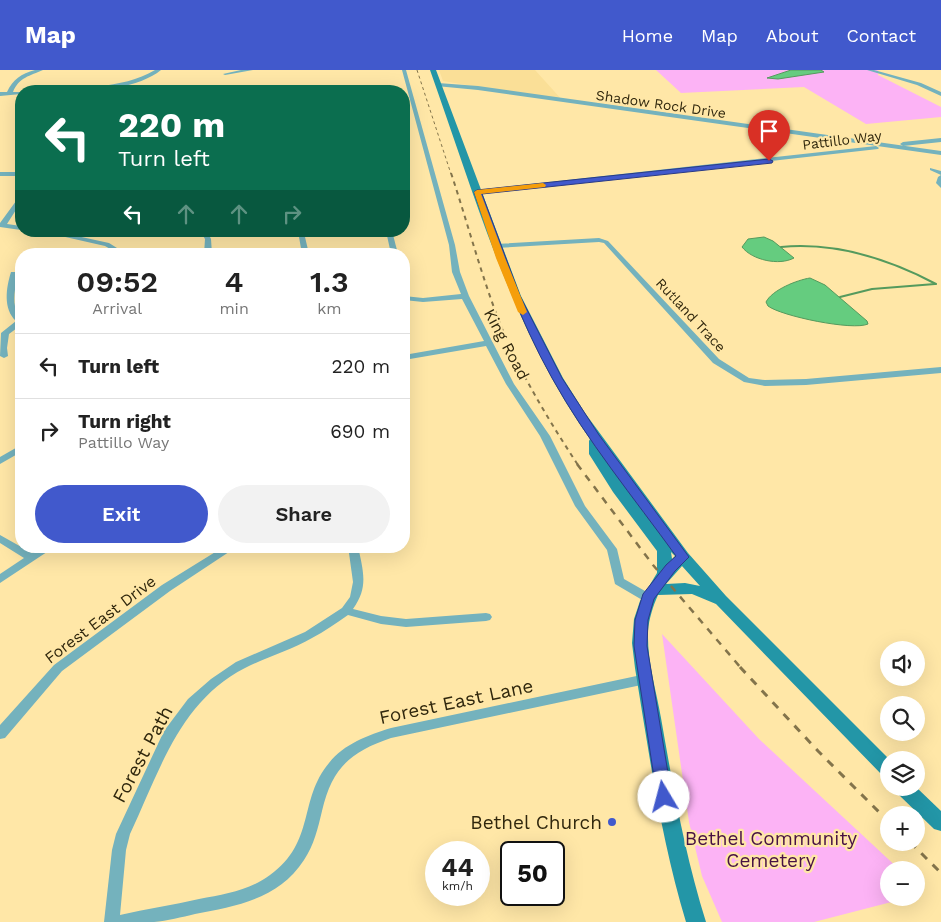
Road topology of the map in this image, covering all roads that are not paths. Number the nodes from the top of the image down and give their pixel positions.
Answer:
1 (41, 70) edge
2 (160, 70) edge
3 (251, 70) edge
4 (404, 70) edge
5 (433, 70) edge
6 (869, 70) edge
7 (226, 74) dead end
8 (919, 76) dead end
9 (908, 81) junction
10 (97, 85) edge
11 (408, 85) edge
12 (438, 85) junction
13 (410, 92) edge
14 (0, 94) edge
15 (9, 94) junction
16 (15, 94) edge
17 (941, 94) edge
18 (941, 140) edge
19 (890, 147) junction
20 (941, 153) edge
21 (932, 169) dead end
22 (941, 173) edge
23 (0, 174) edge
24 (15, 174) edge
25 (941, 177) edge
26 (941, 186) edge
27 (477, 192) junction
28 (15, 207) edge
29 (2, 225) edge
30 (15, 227) edge
31 (74, 237) edge
32 (496, 246) junction
33 (114, 248) edge
34 (14, 274) dead end
35 (465, 296) junction
36 (410, 299) edge
37 (15, 317) edge
38 (15, 326) edge
39 (489, 343) junction
40 (4, 356) dead end
41 (410, 357) edge
42 (941, 370) edge
43 (594, 436) junction
44 (15, 451) edge
45 (1, 459) edge
46 (0, 538) edge
47 (15, 547) edge
48 (24, 553) edge
49 (40, 553) edge
50 (221, 553) edge
51 (354, 553) edge
52 (683, 557) junction
53 (32, 558) junction
54 (665, 574) junction
55 (0, 579) edge
56 (651, 594) junction
57 (724, 604) junction
58 (346, 611) junction
59 (486, 617) dead end
60 (646, 679) junction
61 (0, 734) edge
62 (880, 762) edge
63 (914, 796) edge
64 (937, 815) edge
65 (112, 922) edge
66 (121, 922) edge
67 (696, 922) edge

1 - 15 street
2 - 10 street
3 - 7 street
4 - 11 street, King Road
5 - 12 main road
6 - 9 street
8 - 9 street
9 - 17 street
12 - 19 street, Shadow Rock Drive
12 - 27 main road
13 - 35 street, King Road
14 - 15 street
15 - 16 street
18 - 19 street, Pattillo Way
19 - 20 street, Shadow Rock Drive
19 - 27 street, Pattillo Way
21 - 22 street
23 - 24 street
25 - 26 street
27 - 32 main road
28 - 29 street
29 - 30 street
31 - 33 street
32 - 42 street, Rutland Trace
32 - 43 main road
34 - 37 street
35 - 36 street
35 - 39 street, King Road
38 - 40 street
39 - 41 street
39 - 56 street, King Road
43 - 52 main road
43 - 54 main road
44 - 45 street
46 - 47 street
48 - 53 street
49 - 53 street
50 - 61 street, Forest East Drive
51 - 58 street, Forest Path
52 - 54 main road
52 - 57 main road
53 - 55 street
54 - 56 main road
56 - 57 main road
56 - 60 main road
57 - 62 main road
58 - 59 street
58 - 65 street, Forest Path
60 - 66 street, Forest East Lane
60 - 67 main road
63 - 64 main road

